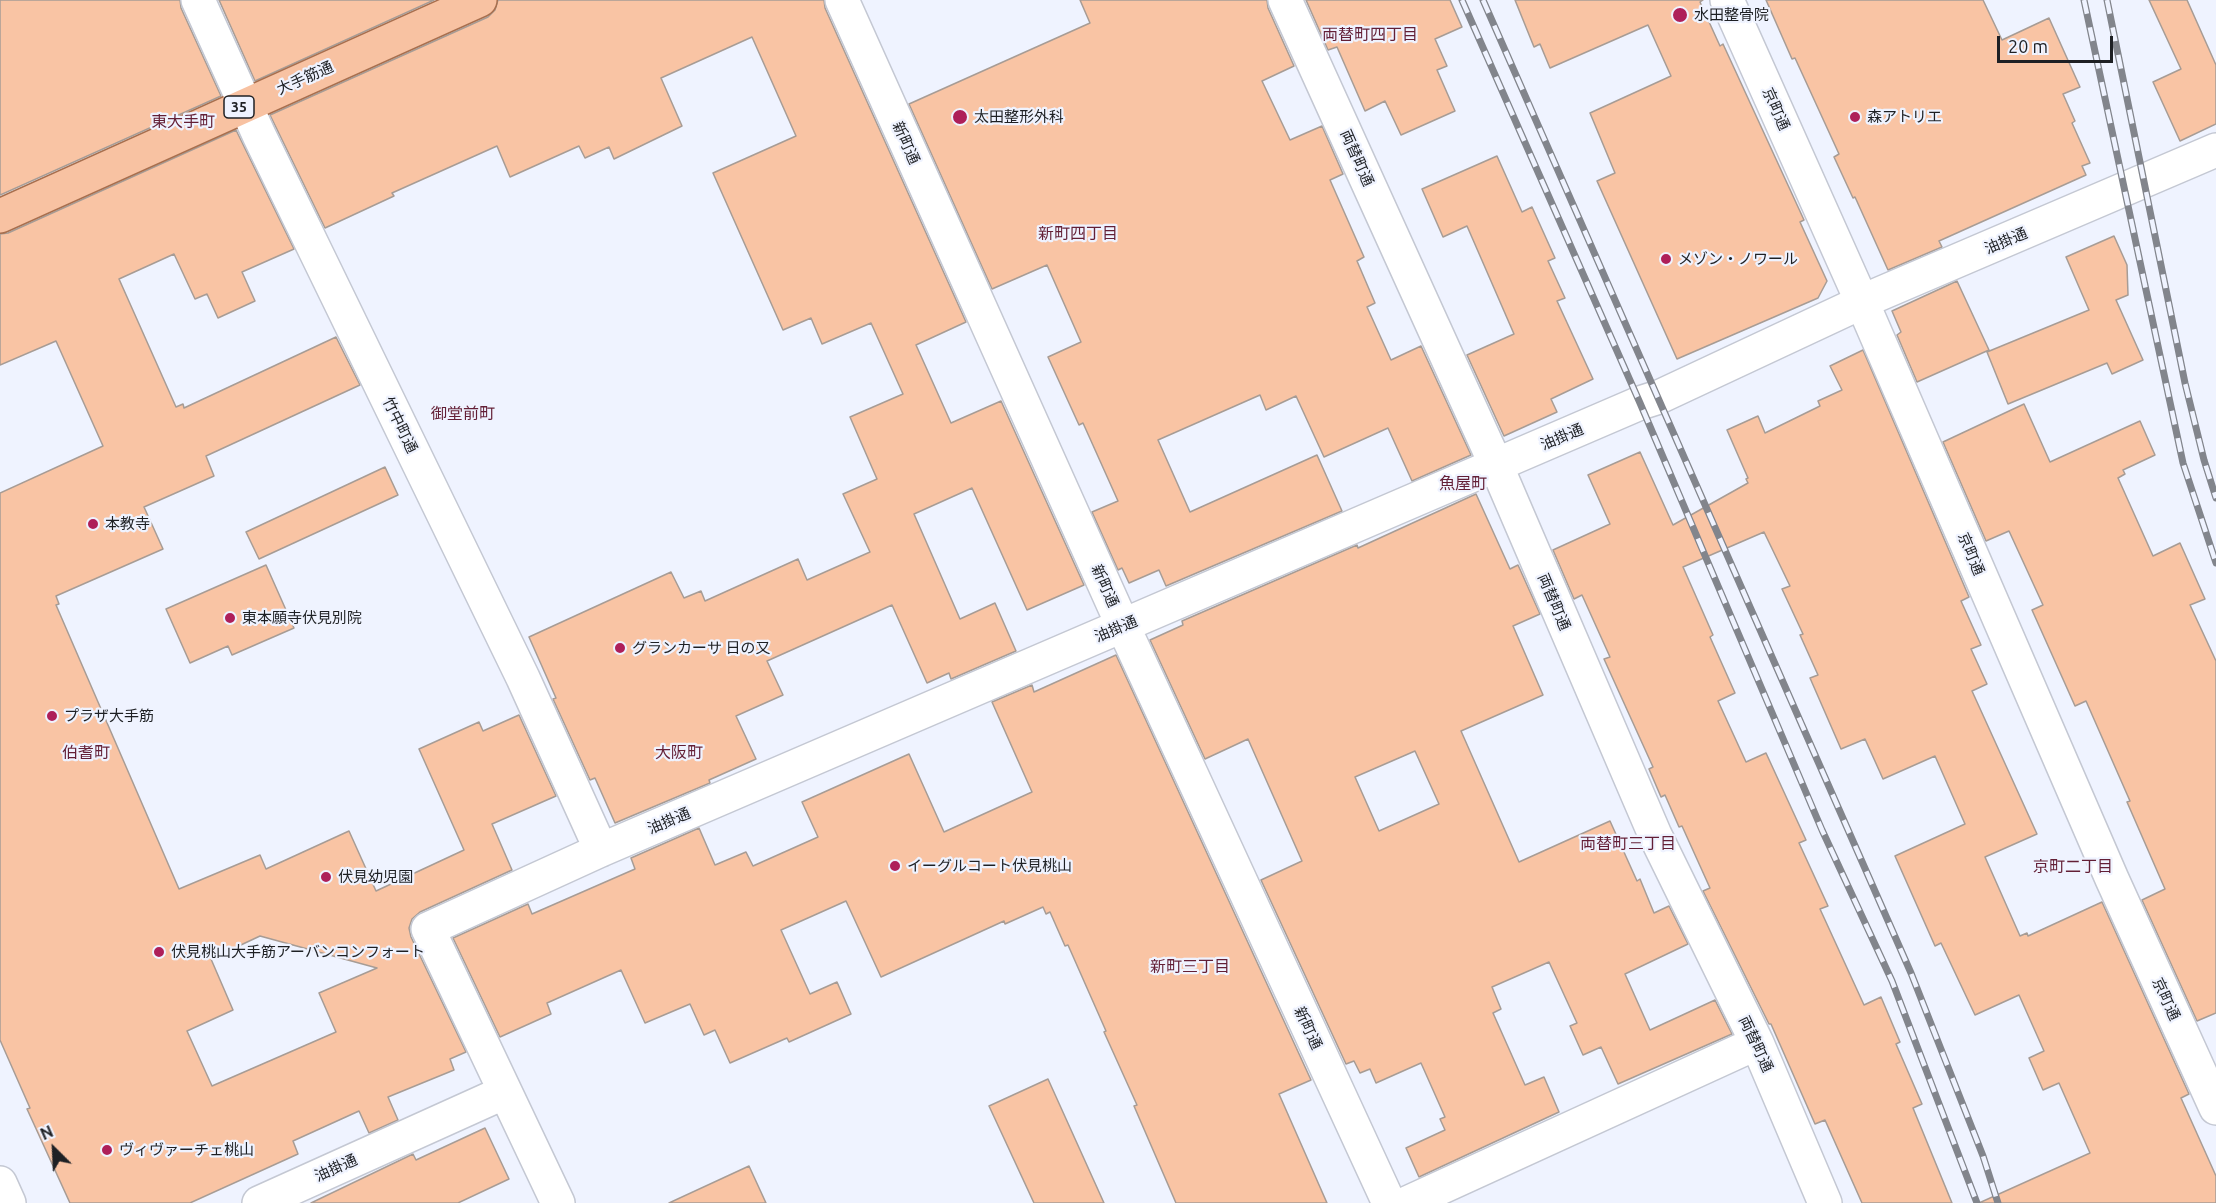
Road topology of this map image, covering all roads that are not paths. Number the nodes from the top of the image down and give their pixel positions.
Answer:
1 (198, 0) edge
2 (480, 0) edge
3 (842, 0) edge
4 (1285, 0) edge
5 (1727, 0) edge
6 (245, 104) junction
7 (2216, 150) edge
8 (0, 216) edge
9 (1862, 302) junction
10 (1496, 465) junction
11 (1123, 626) junction
12 (600, 850) junction
13 (1757, 1043) junction
14 (505, 1092) junction
15 (2216, 1108) edge
16 (0, 1183) edge
17 (9, 1203) edge
18 (259, 1203) edge
19 (558, 1203) edge
20 (1389, 1203) edge
21 (1407, 1203) edge
22 (1825, 1203) edge

1 - 6 street, 竹中町通
2 - 6 main road, 大手筋通 / 35
3 - 11 street, 新町通
4 - 10 street, 両替町通
5 - 9 street, 京町通
6 - 8 main road, 大手筋通 / 35
6 - 12 street, 竹中町通
7 - 9 street, 油掛通
9 - 10 street, 油掛通
9 - 15 street, 京町通
10 - 11 street, 油掛通
10 - 13 street, 両替町通
11 - 12 street, 油掛通
11 - 20 street, 新町通
12 - 14 street, 油掛通
13 - 21 street
13 - 22 street, 両替町通
14 - 18 street, 油掛通
14 - 19 street
16 - 17 street

